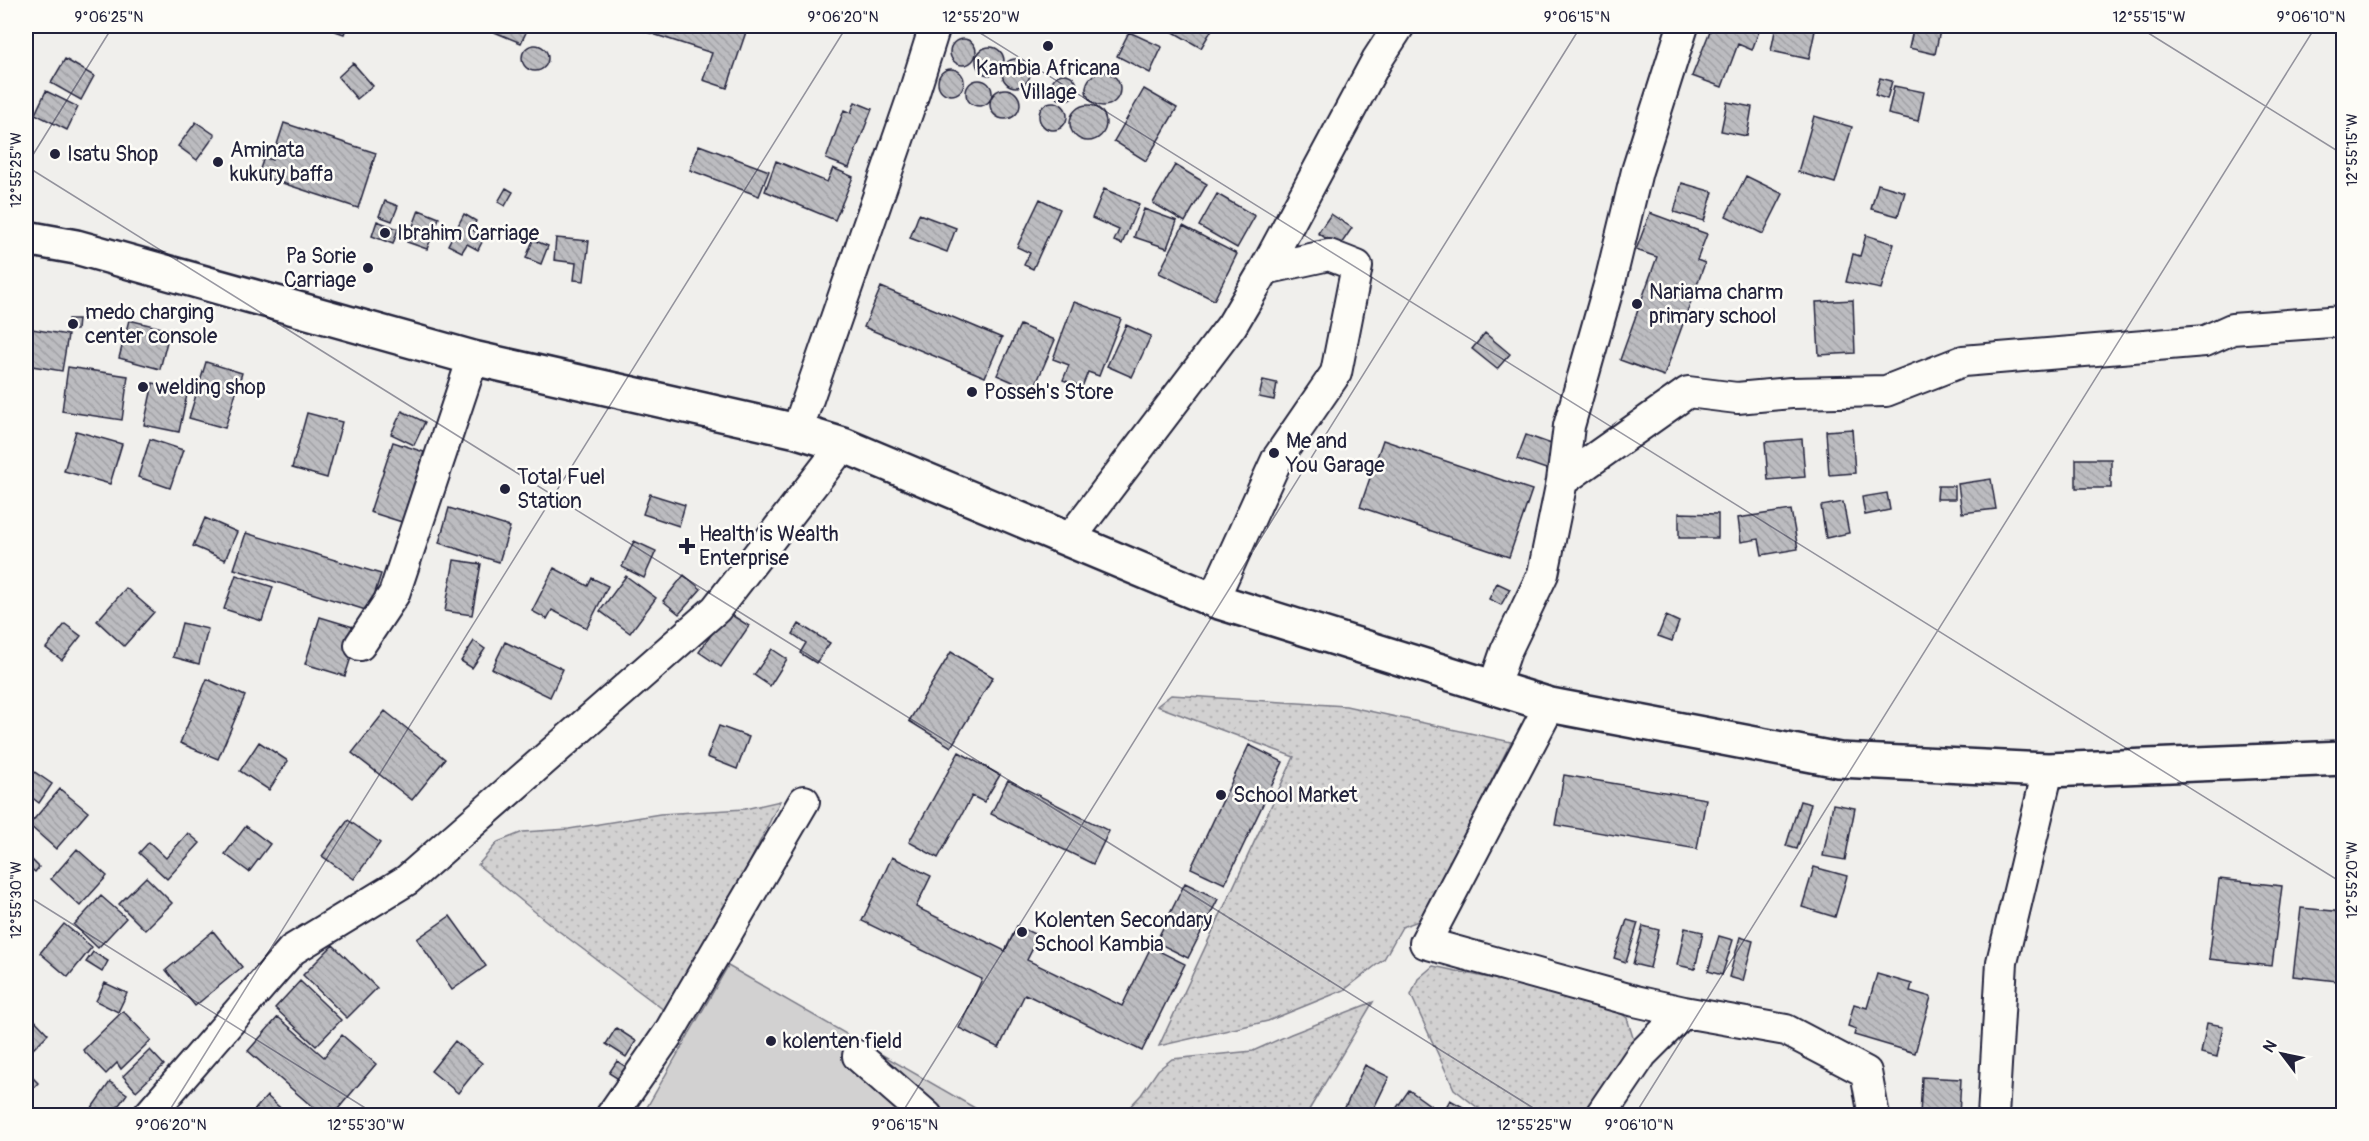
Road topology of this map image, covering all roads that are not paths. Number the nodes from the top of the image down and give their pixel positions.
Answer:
1 (935, 26) edge
2 (1399, 26) edge
3 (1683, 26) edge
4 (26, 238) edge
5 (1265, 269) junction
6 (2343, 321) edge
7 (473, 358) junction
8 (796, 431) junction
9 (843, 445) junction
10 (1562, 481) junction
11 (1069, 540) junction
12 (1213, 600) junction
13 (360, 645) dead end
14 (1494, 686) junction
15 (1550, 705) junction
16 (2343, 758) edge
17 (2048, 770) junction
18 (804, 801) dead end
19 (1684, 1012) junction
20 (858, 1056) dead end
21 (148, 1116) edge
22 (611, 1116) edge
23 (927, 1116) edge
24 (1600, 1116) edge
25 (1874, 1116) edge
26 (1993, 1116) edge

1 - 8 street
2 - 5 street
3 - 10 street
4 - 7 highway
5 - 11 street
5 - 12 street
6 - 10 street
7 - 8 highway
7 - 13 street
8 - 9 highway
9 - 11 highway
9 - 21 street
10 - 14 street
11 - 12 highway
12 - 14 highway
14 - 15 highway
15 - 17 highway
15 - 19 street
16 - 17 highway
17 - 26 street
18 - 22 street
19 - 24 street
19 - 25 street
20 - 23 street

